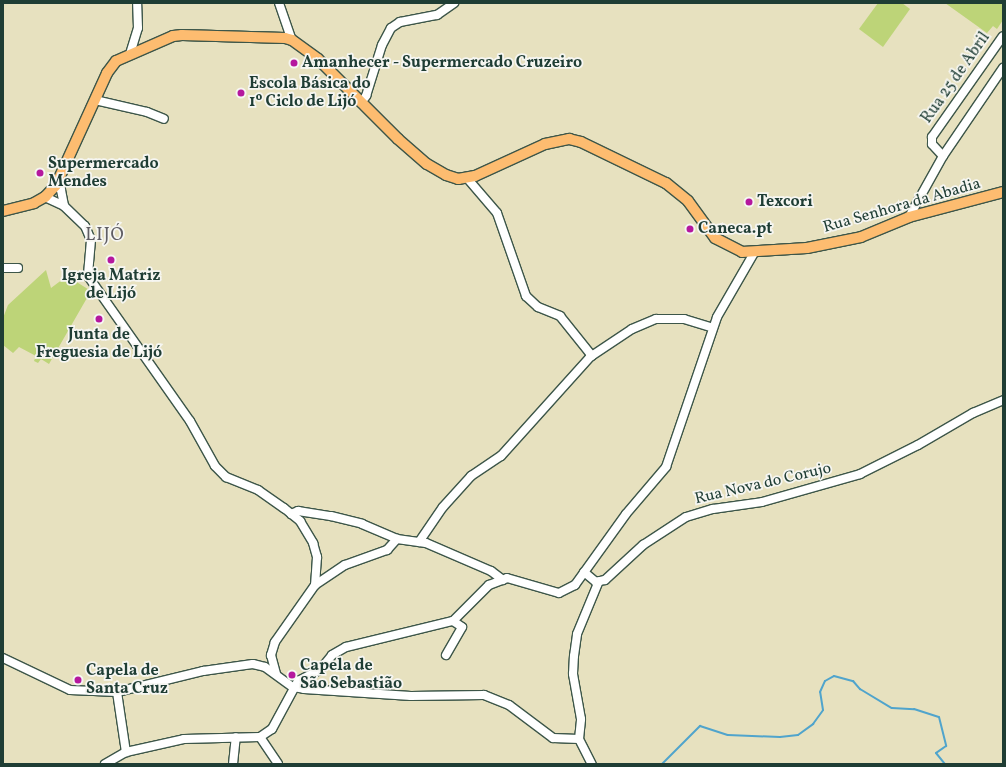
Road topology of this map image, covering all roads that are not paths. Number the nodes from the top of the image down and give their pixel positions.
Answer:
1 (137, 3) edge
2 (280, 3) edge
3 (454, 3) edge
4 (1003, 36) edge
5 (292, 40) junction
6 (130, 54) junction
7 (1003, 68) edge
8 (95, 100) junction
9 (361, 103) junction
10 (164, 119) dead end
11 (943, 156) junction
12 (467, 178) junction
13 (56, 185) junction
14 (1003, 192) edge
15 (45, 197) junction
16 (64, 206) junction
17 (3, 211) edge
18 (909, 217) junction
19 (754, 253) junction
20 (3, 268) edge
21 (18, 268) dead end
22 (713, 328) junction
23 (592, 356) junction
24 (1003, 400) edge
25 (291, 514) junction
26 (397, 539) junction
27 (419, 542) junction
28 (584, 572) junction
29 (503, 580) junction
30 (599, 581) junction
31 (315, 585) junction
32 (453, 621) junction
33 (271, 655) junction
34 (446, 655) dead end
35 (3, 658) edge
36 (253, 664) junction
37 (276, 674) junction
38 (293, 687) junction
39 (117, 692) junction
40 (236, 736) junction
41 (260, 737) junction
42 (579, 739) junction
43 (126, 752) junction
44 (105, 764) edge
45 (233, 764) edge
46 (278, 764) edge
47 (592, 764) edge

1 - 6 street
2 - 5 street
3 - 9 street
4 - 11 street, Rua 25 de Abril
5 - 6 main road, Rua Senhora da Abadia
5 - 9 main road, Rua Senhora da Abadia
6 - 8 main road, Rua Senhora da Abadia
7 - 11 street, Rua 25 de Abril
8 - 10 street
8 - 13 main road, Rua Senhora da Abadia
9 - 12 main road, Rua Senhora da Abadia
11 - 18 street, Rua 25 de Abril
12 - 19 main road, Rua Senhora da Abadia
12 - 23 street
13 - 15 main road, Rua Senhora da Abadia
13 - 16 street
14 - 18 main road, Rua Senhora da Abadia
15 - 16 street
15 - 17 main road
16 - 25 street
18 - 19 main road, Rua Senhora da Abadia
19 - 22 street
20 - 21 street
22 - 23 street
22 - 28 street
23 - 27 street
24 - 30 street, Rua Nova do Corujo
25 - 26 street
25 - 31 street
26 - 27 street
26 - 31 street
27 - 29 street
28 - 29 street
28 - 30 street
29 - 32 street
30 - 42 street
31 - 33 street
32 - 34 street
32 - 38 street
33 - 36 street
33 - 37 street
35 - 39 street
36 - 37 street
36 - 39 street
37 - 38 street
38 - 41 street
38 - 42 street
39 - 43 street
40 - 41 street
40 - 43 street
40 - 45 street
41 - 46 street
42 - 47 street
43 - 44 street

